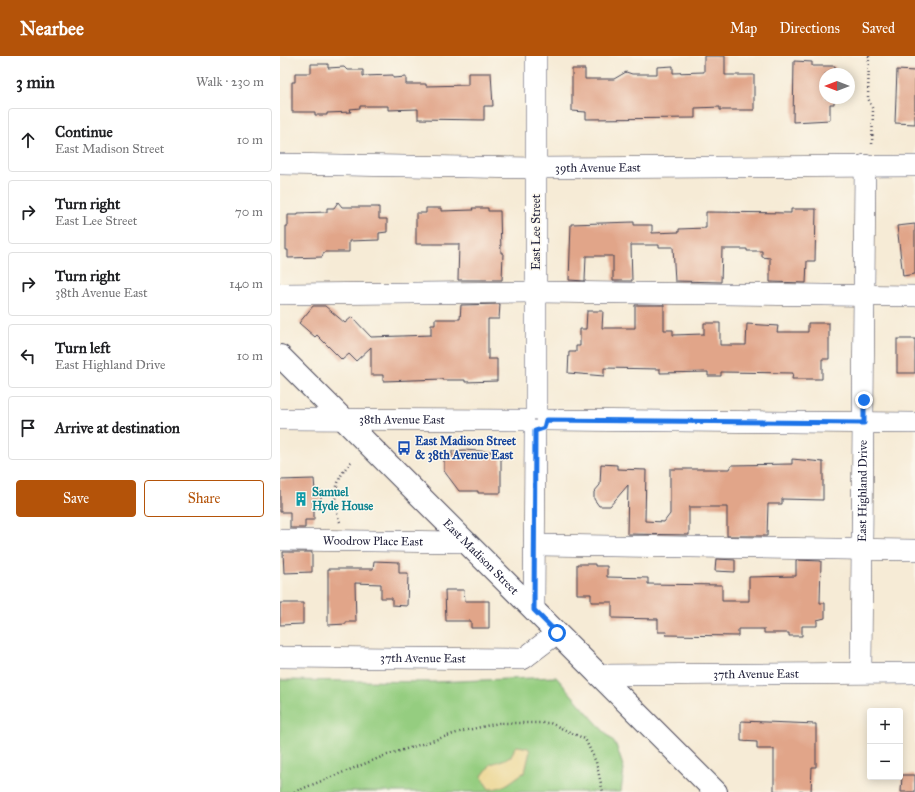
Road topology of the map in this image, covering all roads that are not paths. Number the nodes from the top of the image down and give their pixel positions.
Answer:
1 (536, 56) edge
2 (280, 164) edge
3 (865, 165) junction
4 (915, 166) edge
5 (536, 168) junction
6 (535, 292) junction
7 (280, 294) edge
8 (865, 295) junction
9 (915, 296) edge
10 (280, 356) edge
11 (280, 419) edge
12 (343, 419) junction
13 (535, 420) junction
14 (864, 423) junction
15 (915, 423) edge
16 (280, 540) edge
17 (466, 542) junction
18 (536, 545) junction
19 (861, 549) junction
20 (915, 550) edge
21 (534, 610) junction
22 (557, 633) junction
23 (280, 657) edge
24 (861, 672) junction
25 (915, 673) edge
26 (598, 675) junction
27 (716, 792) edge

1 - 5 street, East Lee Street
2 - 5 street, 39th Avenue East
3 - 4 street, 39th Avenue East
3 - 5 street, 39th Avenue East
3 - 8 street, East Highland Drive
5 - 6 street, East Lee Street
6 - 7 street
6 - 8 street
6 - 13 street, East Lee Street
8 - 9 street
8 - 14 street, East Highland Drive
10 - 12 main road, East Madison Street
11 - 12 street, 38th Avenue East
12 - 13 street, 38th Avenue East
12 - 17 main road, East Madison Street
13 - 14 street, 38th Avenue East
13 - 18 street, East Lee Street
14 - 15 street, 38th Avenue East
14 - 19 street, East Highland Drive
16 - 17 street, Woodrow Place East
17 - 21 main road, East Madison Street
18 - 19 street
18 - 21 street, East Lee Street
19 - 20 street
19 - 24 street, East Highland Drive
21 - 22 main road, East Madison Street
22 - 23 street, 37th Avenue East
22 - 26 main road, East Madison Street
24 - 25 street, 37th Avenue East
24 - 26 street, 37th Avenue East
26 - 27 main road, East Madison Street

